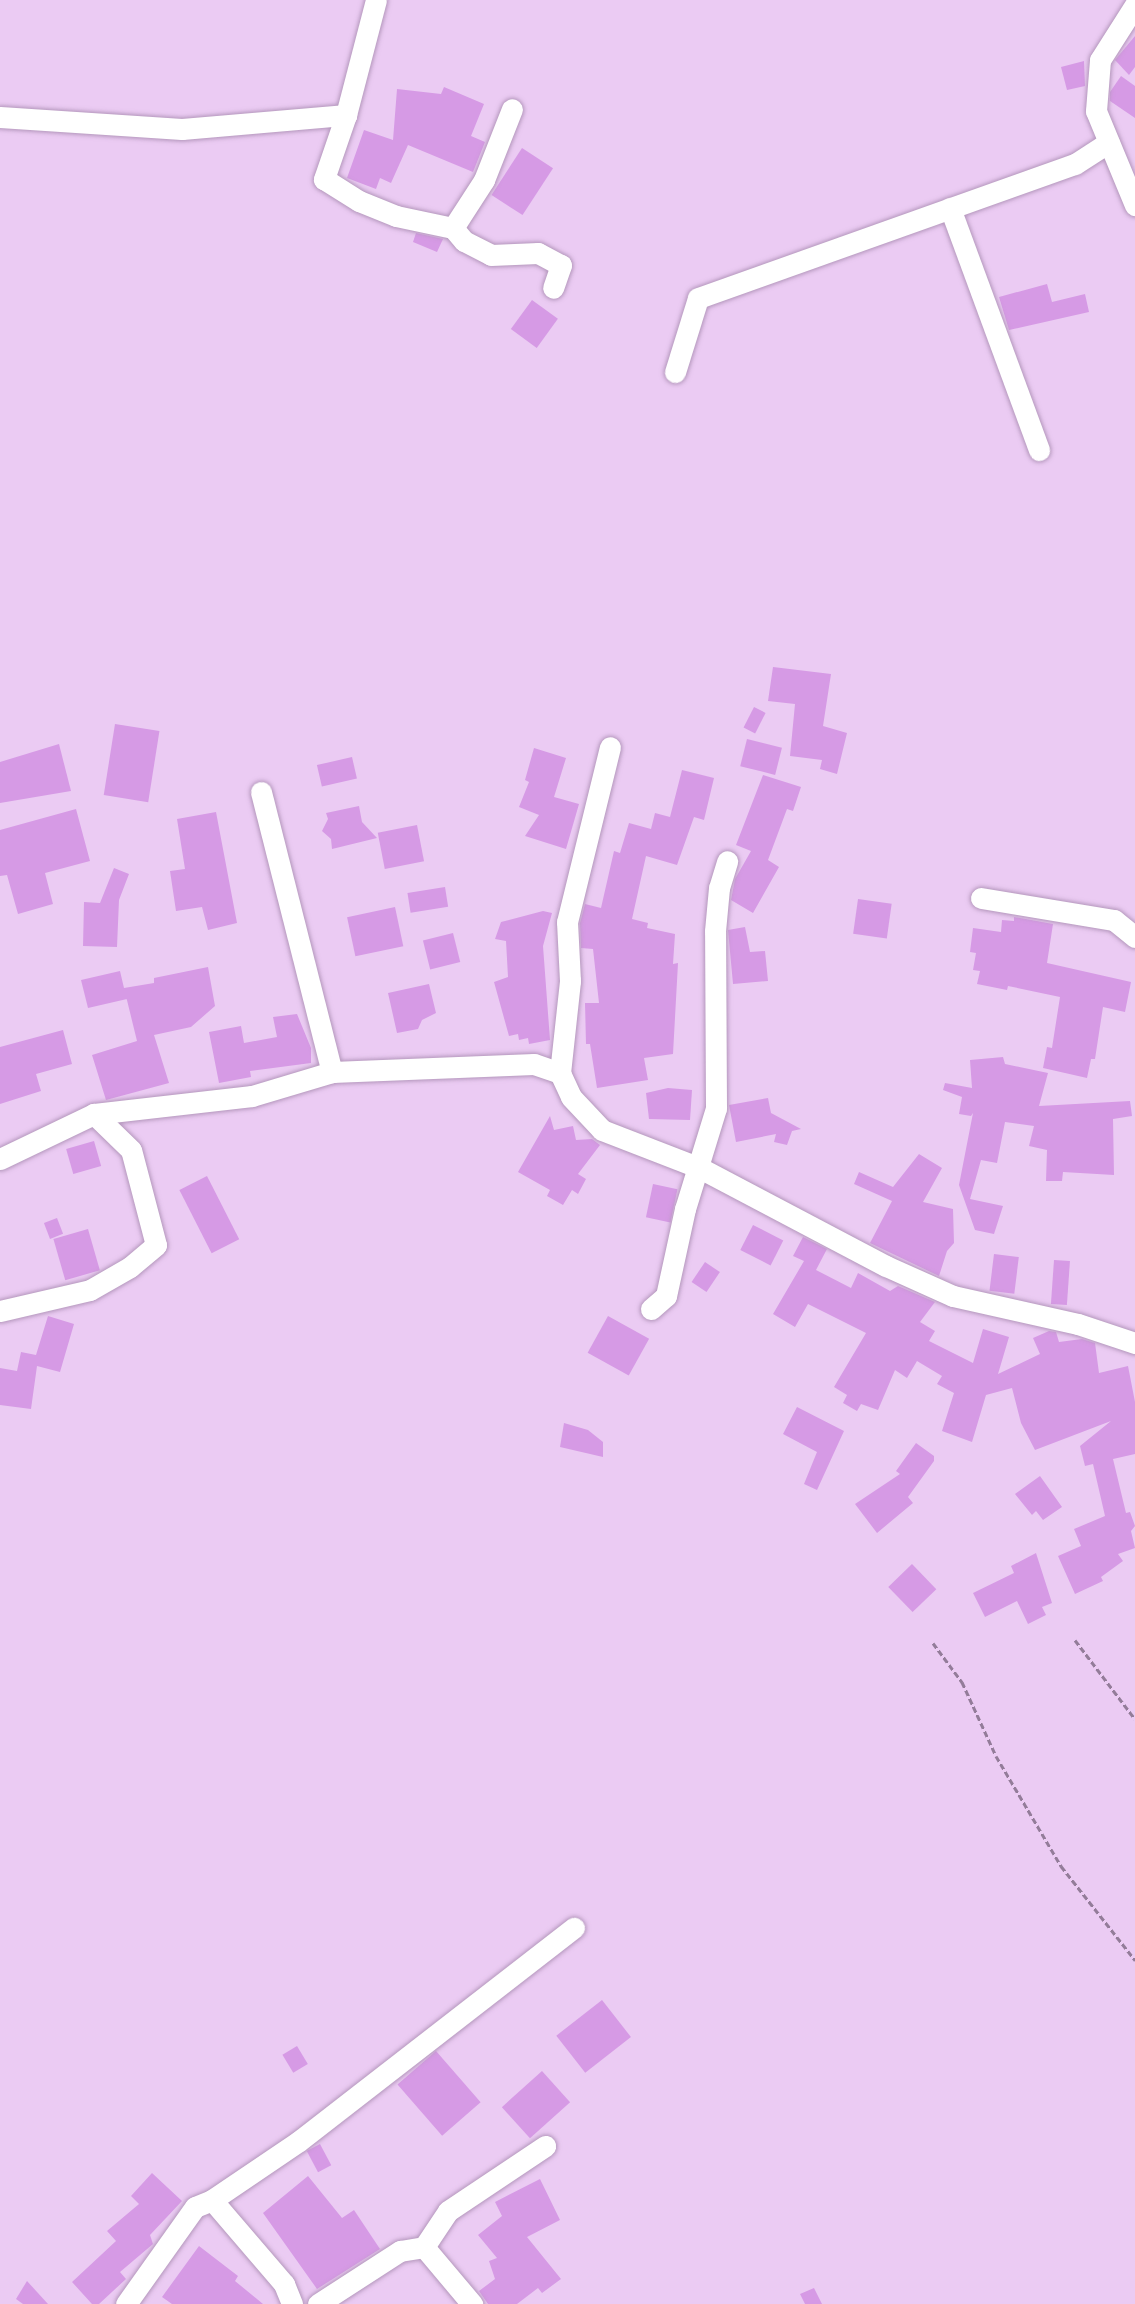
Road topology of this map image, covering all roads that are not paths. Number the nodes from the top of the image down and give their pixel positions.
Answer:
1 (376, 0) edge
2 (1135, 5) edge
3 (512, 109) dead end
4 (346, 115) junction
5 (0, 117) edge
6 (1109, 142) junction
7 (1135, 205) edge
8 (950, 208) junction
9 (453, 228) junction
10 (553, 288) dead end
11 (675, 372) dead end
12 (1039, 450) dead end
13 (610, 747) dead end
14 (261, 792) dead end
15 (728, 861) dead end
16 (981, 898) dead end
17 (1135, 937) edge
18 (332, 1072) junction
19 (560, 1073) junction
20 (94, 1113) junction
21 (0, 1159) edge
22 (700, 1168) junction
23 (651, 1309) dead end
24 (0, 1311) edge
25 (1135, 1343) edge
26 (574, 1928) dead end
27 (545, 2146) dead end
28 (212, 2200) junction
29 (424, 2247) junction
30 (126, 2304) edge
31 (292, 2304) edge
32 (318, 2304) edge
33 (472, 2304) edge

1 - 4 street
2 - 6 street
3 - 9 street
4 - 5 street
4 - 9 street
6 - 7 street
6 - 8 street
8 - 11 street
8 - 12 street
9 - 10 street
13 - 19 street
14 - 18 street
15 - 22 street
16 - 17 street
18 - 19 street
18 - 20 street
19 - 22 street
20 - 21 street
20 - 24 street
22 - 23 street
22 - 25 street
26 - 28 street
27 - 29 street
28 - 30 street
28 - 31 street
29 - 32 street
29 - 33 street

